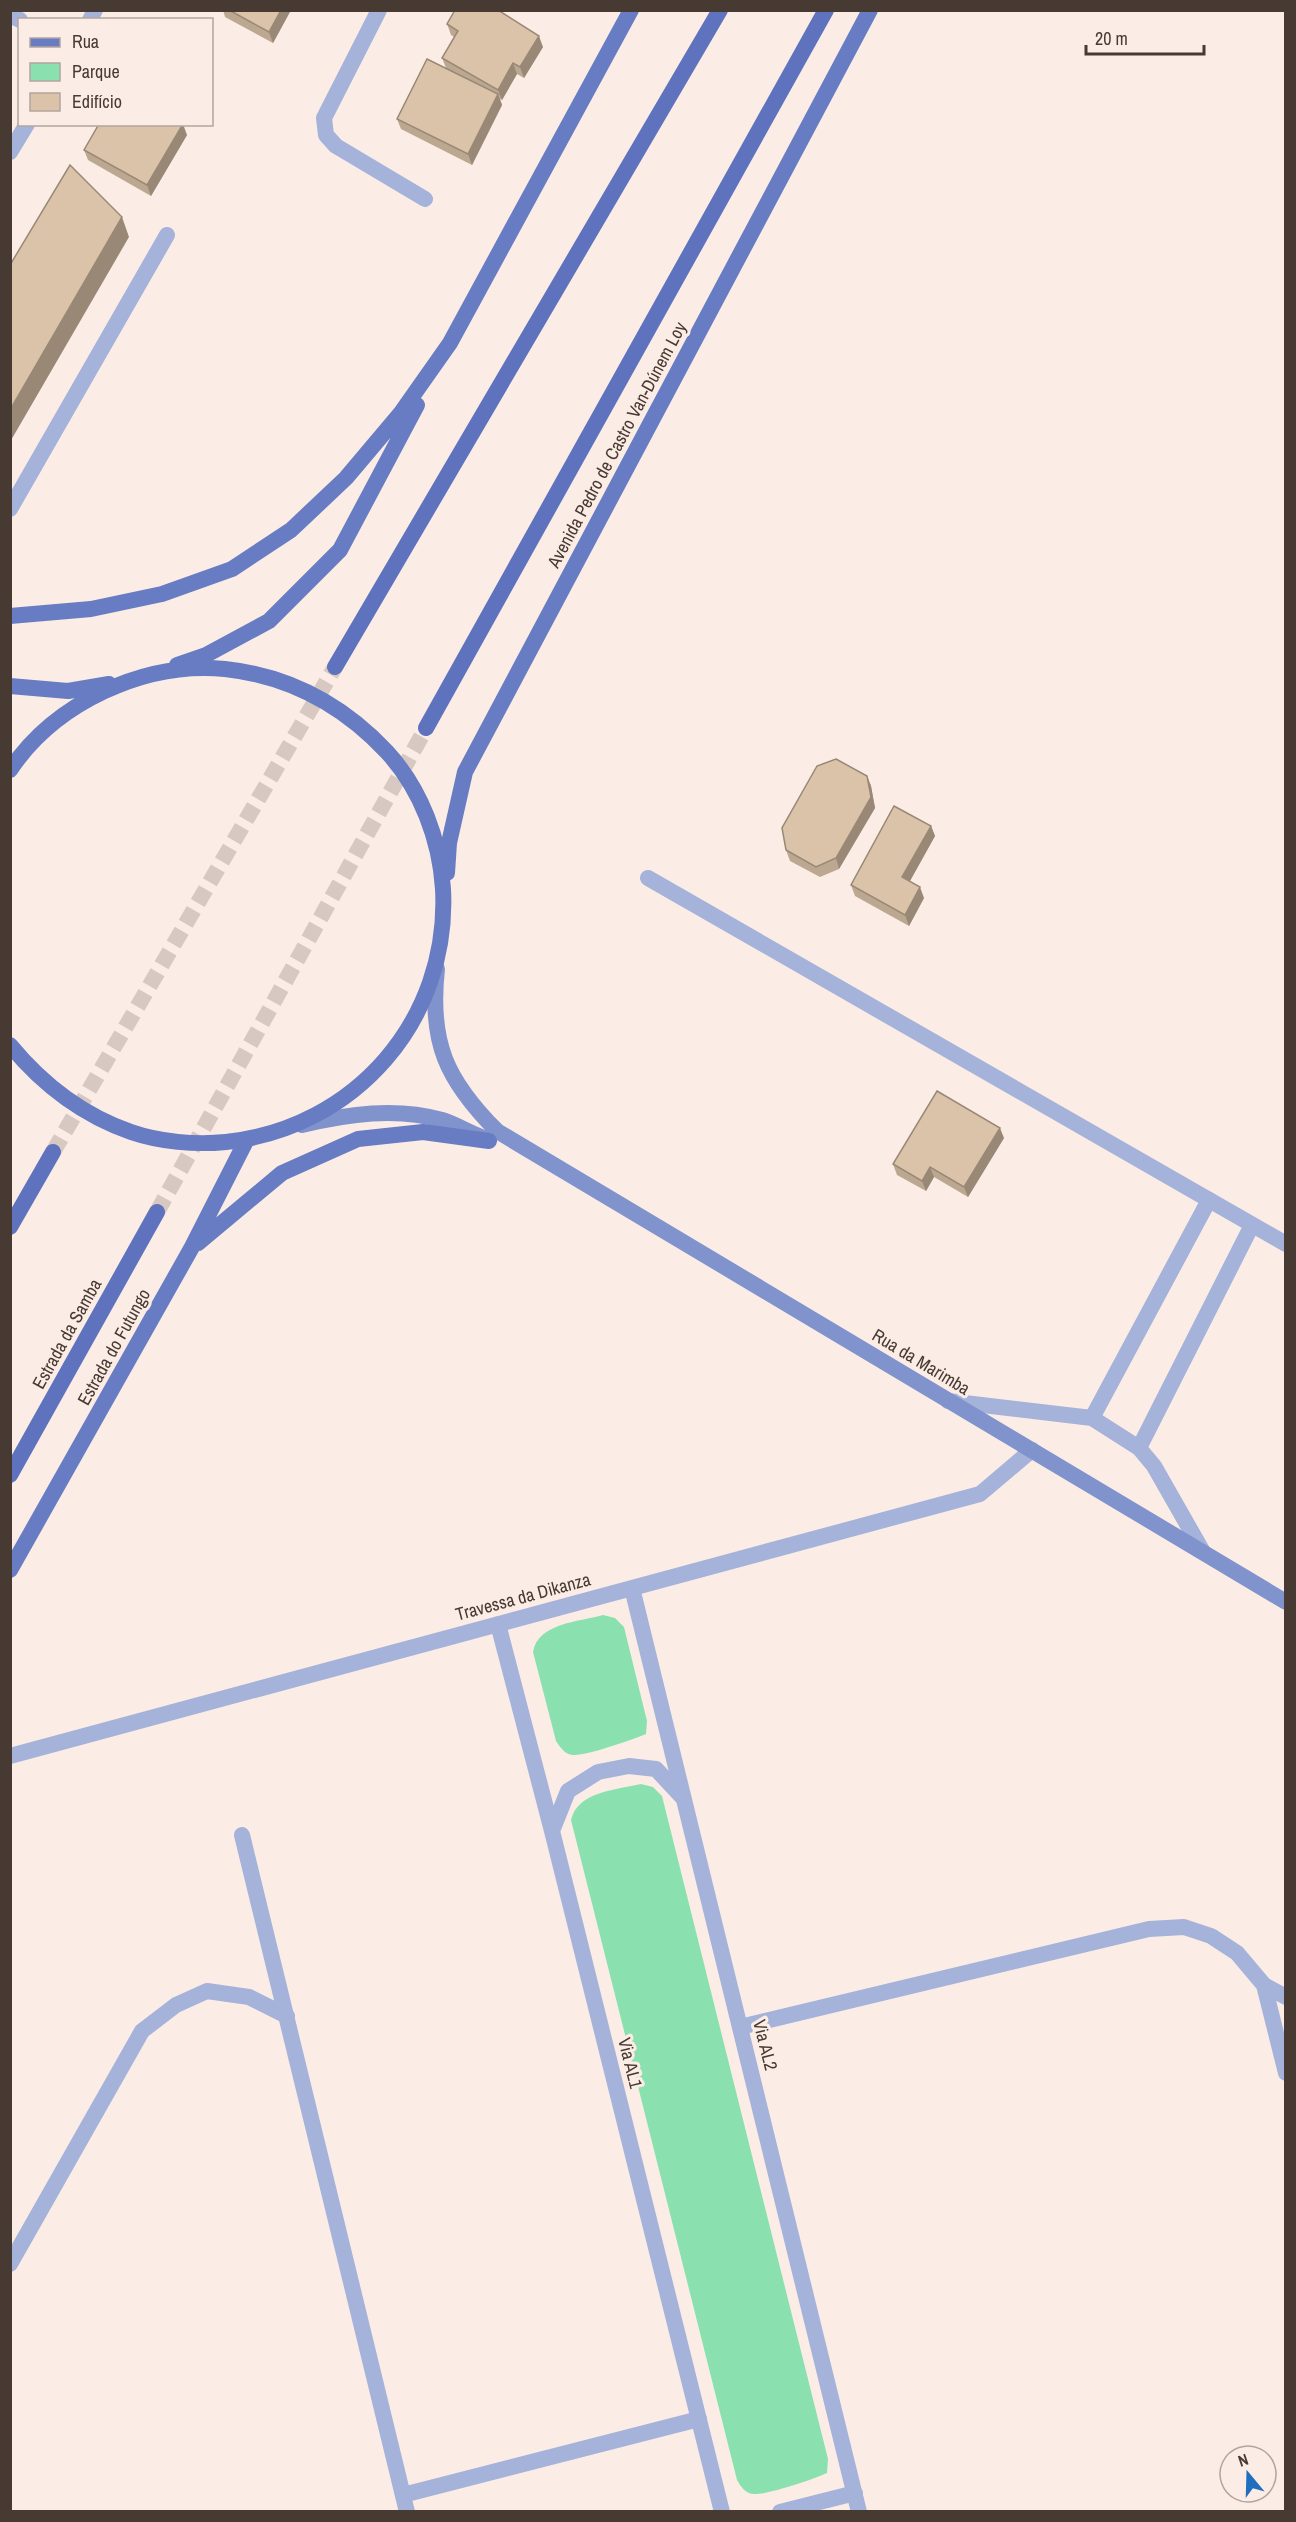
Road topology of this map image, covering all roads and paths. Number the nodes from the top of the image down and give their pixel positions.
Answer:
1 (379, 10) edge
2 (631, 10) edge
3 (720, 10) edge
4 (826, 10) edge
5 (870, 10) edge
6 (26, 126) edge
7 (10, 152) edge
8 (424, 199) dead end
9 (167, 235) dead end
10 (450, 343) junction
11 (10, 509) edge
12 (10, 616) edge
13 (335, 667) tunnel mouth
14 (141, 677) junction
15 (10, 686) edge
16 (426, 728) tunnel mouth
17 (10, 771) edge
18 (648, 878) dead end
19 (444, 913) junction
20 (439, 953) junction
21 (10, 1045) edge
22 (286, 1129) junction
23 (247, 1139) junction
24 (489, 1141) junction
25 (53, 1152) tunnel mouth
26 (536, 1156) junction
27 (1209, 1200) junction
28 (157, 1212) tunnel mouth
29 (1252, 1225) junction
30 (10, 1227) edge
31 (1286, 1244) edge
32 (192, 1247) junction
33 (948, 1401) junction
34 (1092, 1418) junction
35 (1139, 1448) junction
36 (1032, 1450) junction
37 (10, 1475) edge
38 (1203, 1552) junction
39 (10, 1570) edge
40 (632, 1588) junction
41 (1286, 1602) edge
42 (498, 1624) junction
43 (10, 1756) edge
44 (685, 1800) junction
45 (552, 1832) junction
46 (242, 1835) dead end
47 (1264, 1985) junction
48 (1286, 1997) edge
49 (287, 2016) junction
50 (740, 2027) junction
51 (1286, 2073) edge
52 (10, 2264) edge
53 (699, 2420) junction
54 (855, 2493) junction
55 (405, 2503) edge
56 (722, 2511) edge
57 (780, 2511) edge
58 (859, 2511) edge

1 - 8 street
2 - 10 main road
3 - 13 highway
4 - 16 highway, Avenida Pedro de Castro Van-Dúnem Loy
5 - 19 main road, Avenida Pedro de Castro Van-Dúnem Loy
6 - 7 street
9 - 11 street
10 - 12 main road
10 - 14 main road
14 - 15 main road
14 - 17 main road
14 - 19 main road
18 - 27 street
19 - 20 main road
20 - 22 main road
20 - 26 main road, Rua da Marimba
21 - 23 main road
22 - 23 main road
22 - 24 main road, Rua da Marimba
23 - 32 main road, Estrada do Futungo
24 - 26 main road, Rua da Marimba
24 - 32 main road
25 - 30 highway
26 - 33 main road, Rua da Marimba
27 - 29 street
27 - 34 street
28 - 37 highway, Estrada da Samba
29 - 31 street
29 - 35 street
32 - 39 main road, Estrada do Futungo
33 - 34 street
33 - 36 main road, Rua da Marimba
34 - 35 street
35 - 38 street
36 - 38 main road, Rua da Marimba
36 - 40 street, Travessa da Dikanza
38 - 41 main road, Rua da Marimba
40 - 42 street, Travessa da Dikanza
40 - 44 street, Via AL2
42 - 43 street, Travessa da Dikanza
42 - 45 street, Via AL1
44 - 45 street
44 - 50 street, Via AL2
45 - 53 street, Via AL1
46 - 49 street
47 - 48 street
47 - 50 street
47 - 51 street
49 - 52 street
49 - 55 street
50 - 54 street, Via AL2
53 - 55 street
53 - 56 street, Via AL1
54 - 57 street
54 - 58 street, Via AL2

